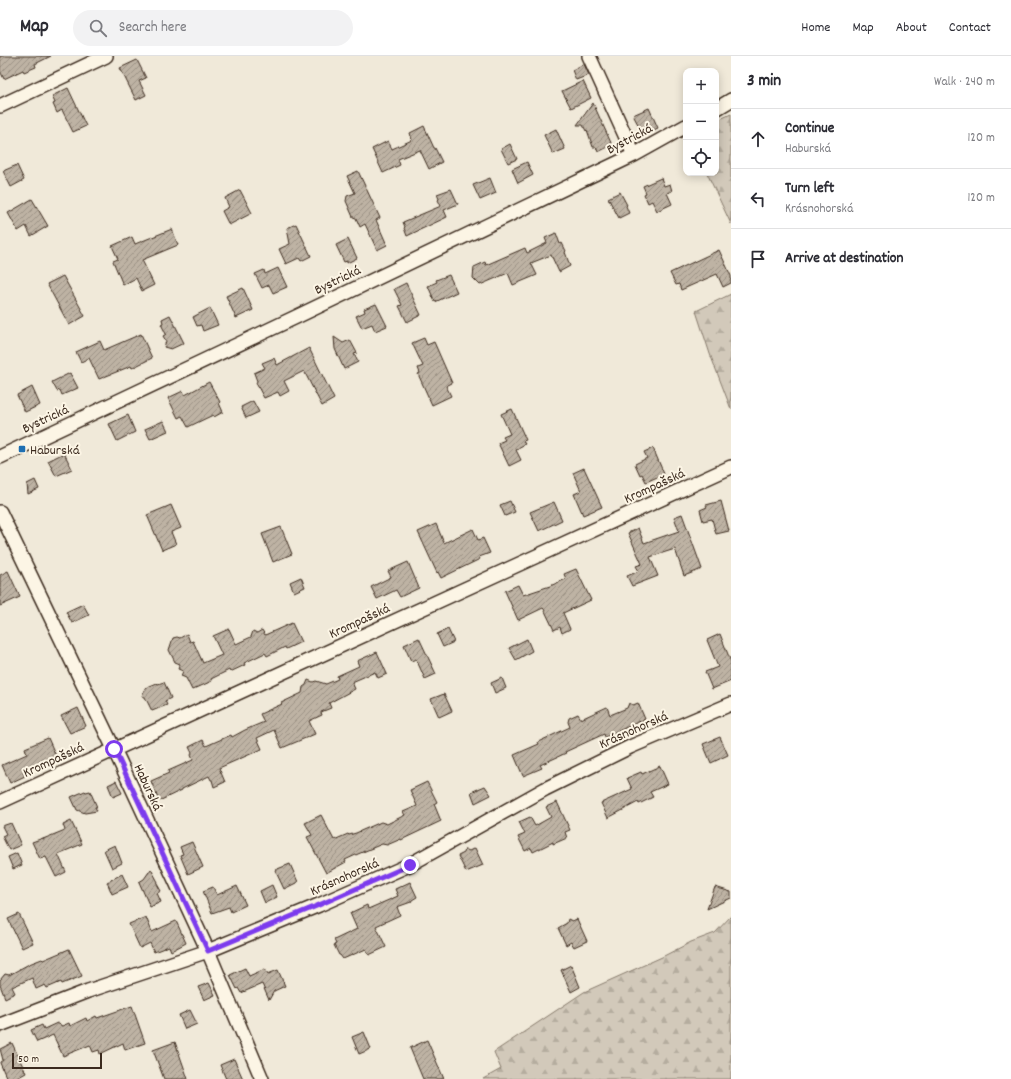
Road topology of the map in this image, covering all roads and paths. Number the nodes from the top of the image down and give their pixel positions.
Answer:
1 (106, 56) edge
2 (589, 56) edge
3 (731, 100) edge
4 (0, 106) edge
5 (719, 107) edge
6 (683, 128) edge
7 (634, 155) junction
8 (0, 457) edge
9 (731, 467) edge
10 (0, 512) edge
11 (731, 704) edge
12 (114, 749) junction
13 (0, 802) edge
14 (208, 951) junction
15 (0, 1025) edge
16 (262, 1079) edge

1 - 4 street
2 - 7 street
3 - 5 street
6 - 7 street, Bystrická
7 - 8 street, Bystrická
9 - 12 street, Krompašská
10 - 12 street, Haburská
11 - 14 street, Krásnohorská
12 - 13 street, Krompašská
12 - 14 street, Haburská
14 - 15 street, Krásnohorská
14 - 16 street, Haburská

